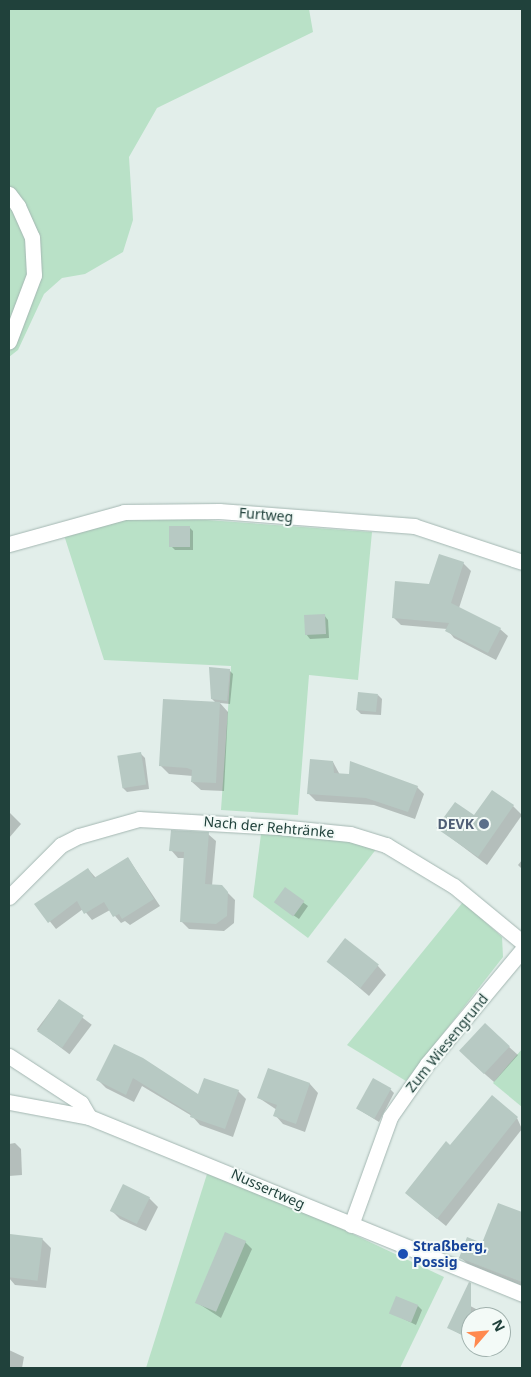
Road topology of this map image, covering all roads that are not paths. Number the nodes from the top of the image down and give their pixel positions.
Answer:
1 (9, 194) edge
2 (9, 341) edge
3 (9, 544) edge
4 (522, 562) edge
5 (9, 897) edge
6 (522, 942) edge
7 (522, 950) edge
8 (9, 1056) edge
9 (9, 1102) edge
10 (89, 1117) junction
11 (351, 1225) junction
12 (522, 1294) edge

1 - 2 street
3 - 4 street, Furtweg
5 - 6 street, Nach der Rehtränke
7 - 11 street, Zum Wiesengrund
8 - 10 street
9 - 10 street, Nussertweg
10 - 11 street, Nussertweg
11 - 12 street, Nussertweg

